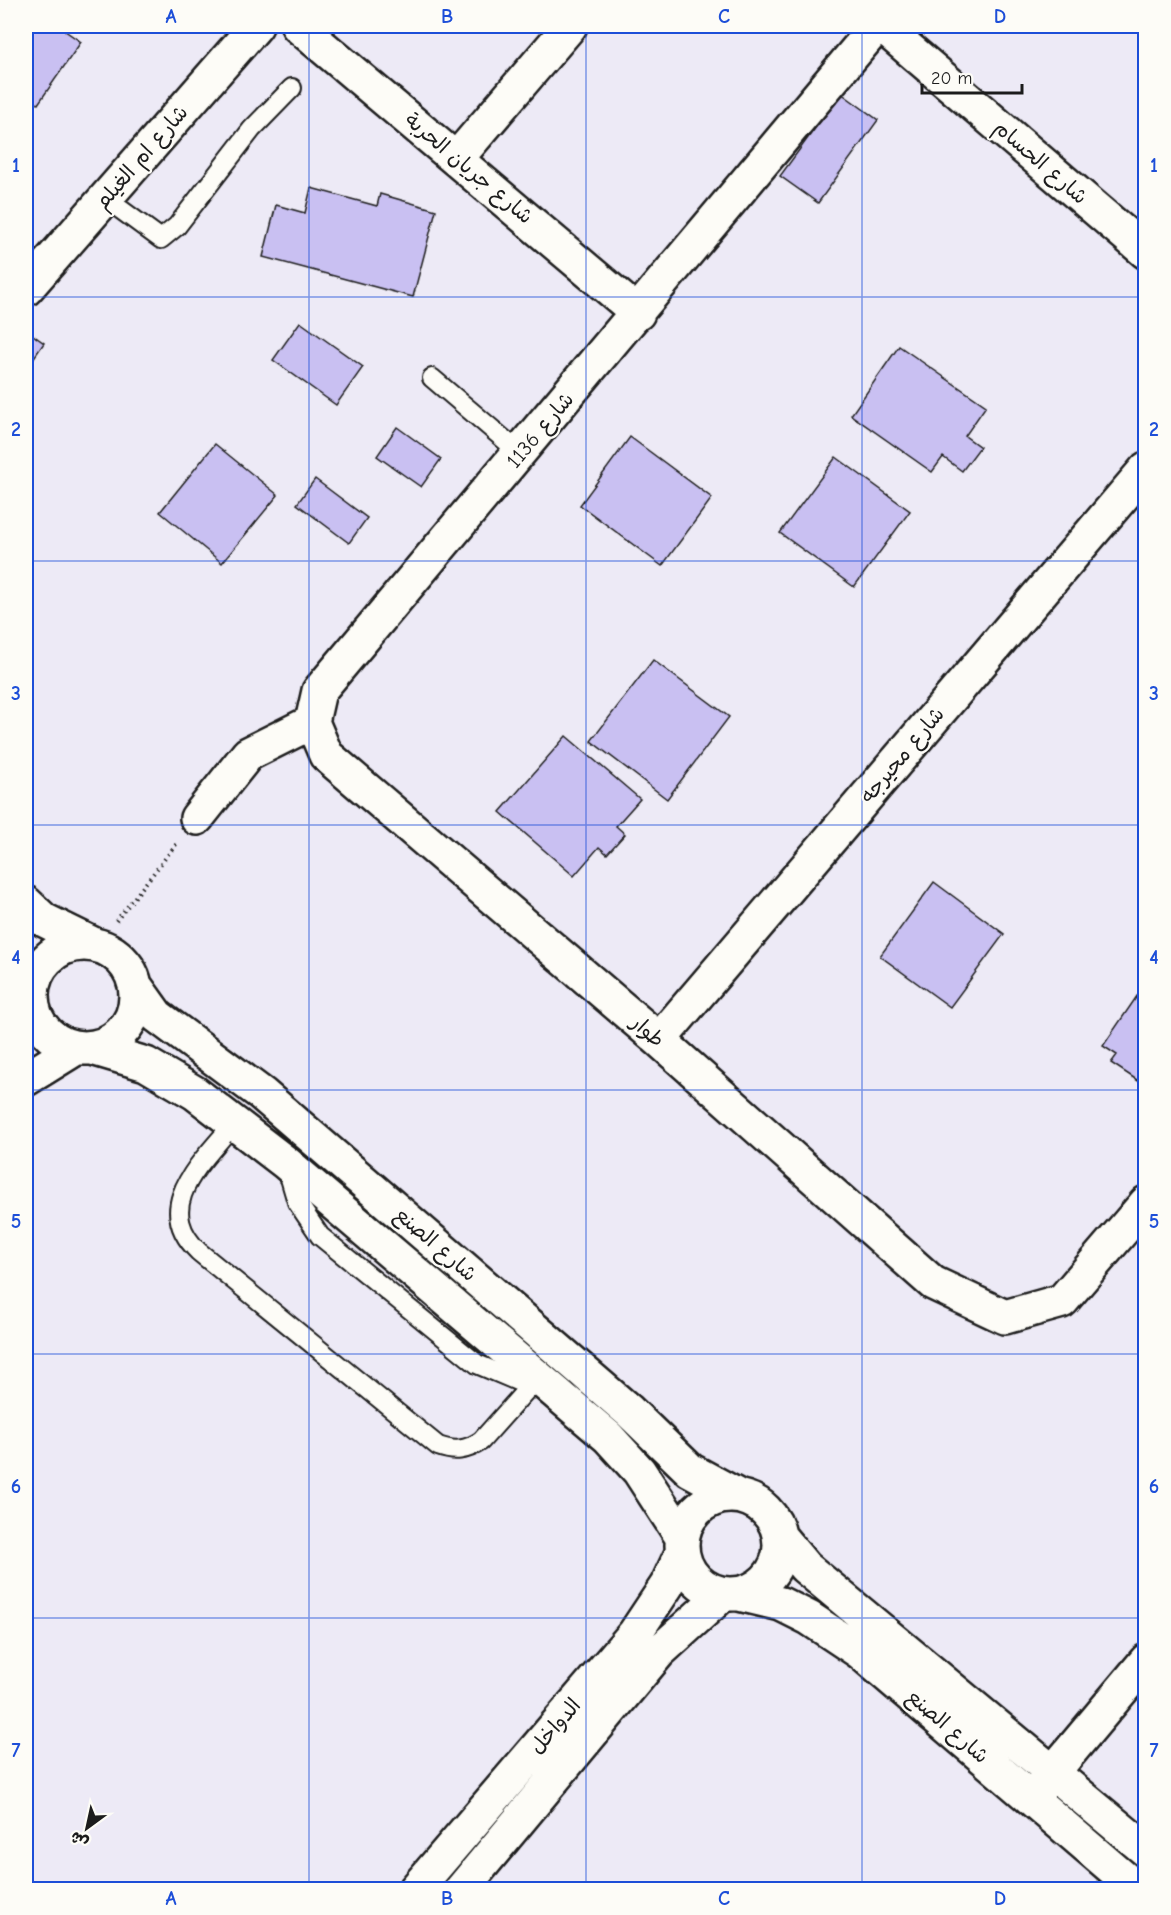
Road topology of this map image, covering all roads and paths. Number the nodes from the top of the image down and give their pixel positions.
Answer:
1 (256, 26) edge
2 (298, 26) edge
3 (570, 26) edge
4 (880, 26) edge
5 (292, 88) dead end
6 (457, 158) junction
7 (105, 198) junction
8 (1146, 252) edge
9 (26, 289) edge
10 (638, 313) junction
11 (432, 378) dead end
12 (520, 453) junction
13 (1146, 469) edge
14 (312, 722) junction
15 (197, 818) joint
16 (26, 903) edge
17 (100, 946) junction
18 (136, 988) junction
19 (29, 999) edge
20 (659, 1040) junction
21 (84, 1048) junction
22 (26, 1079) edge
23 (234, 1123) junction
24 (1146, 1203) edge
25 (534, 1382) junction
26 (738, 1496) junction
27 (780, 1537) junction
28 (682, 1545) junction
29 (731, 1594) junction
30 (1146, 1661) edge
31 (1053, 1773) junction
32 (1031, 1798) junction
33 (1146, 1850) edge
34 (415, 1890) edge
35 (461, 1890) edge
36 (1138, 1890) edge

1 - 7 street, شارع ام الغيلم
2 - 6 street, شارع جريان الحربة
3 - 6 street
4 - 8 street, شارع الحسام
4 - 10 street, شارع 1136
5 - 7 lane
6 - 10 street, شارع جريان الحربة
7 - 9 street, شارع ام الغيلم
10 - 12 street, شارع 1136
11 - 12 lane
12 - 14 street, شارع 1136
13 - 20 street, شارع محيرجه
14 - 15 street
14 - 20 street, طوار
15 - 17 path
16 - 17 street
17 - 18 street
17 - 19 street
18 - 21 street
18 - 26 street, شارع الصنع
19 - 21 street
20 - 24 street, طوار
21 - 22 street
21 - 23 street, شارع الصنع
23 - 25 street, شارع الصنع
23 - 25 lane
25 - 28 street, شارع الصنع
26 - 27 street
26 - 28 street
27 - 29 street
27 - 31 street, شارع الصنع
28 - 29 street
28 - 34 street, الدواخل
29 - 32 street, شارع الصنع
29 - 35 street, الدواخل
30 - 31 street
31 - 32 street
31 - 33 street, شارع الصنع
32 - 36 street, شارع الصنع

